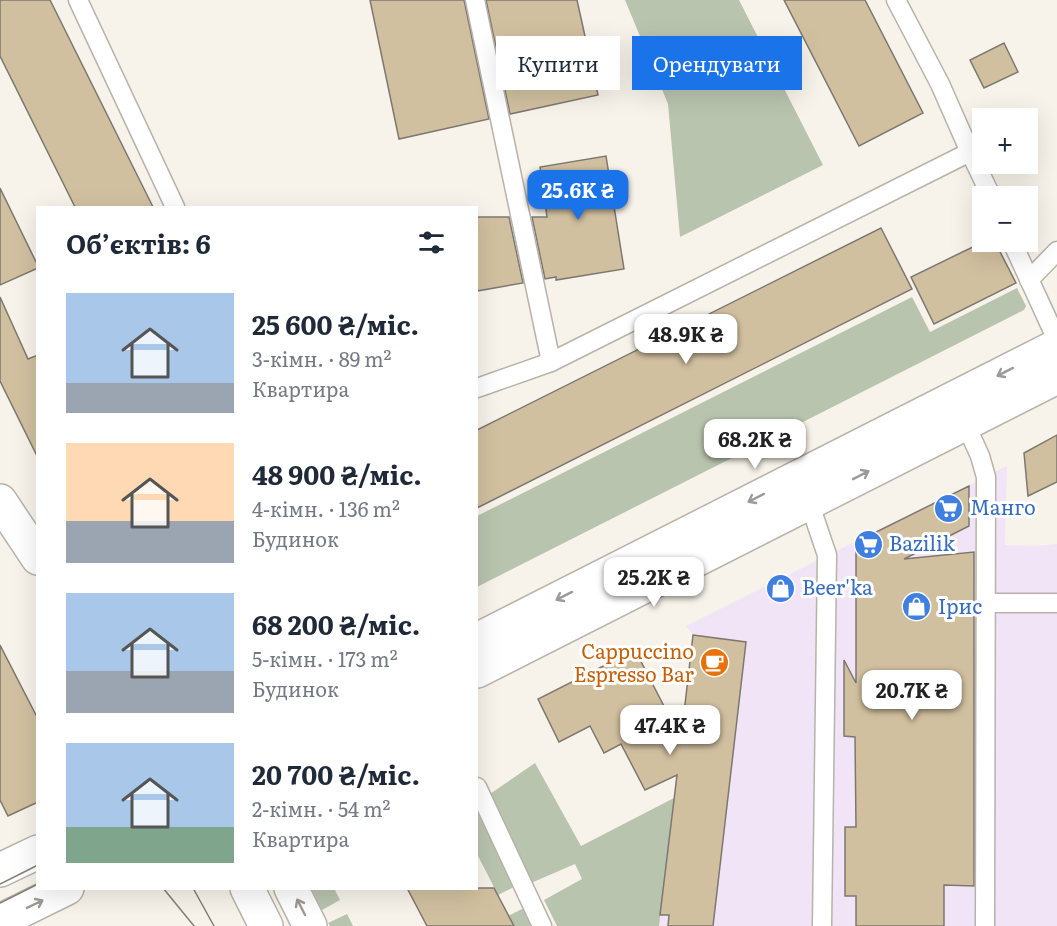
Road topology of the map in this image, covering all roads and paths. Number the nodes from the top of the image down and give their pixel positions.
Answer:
1 (78, 0) edge
2 (475, 0) edge
3 (896, 0) edge
4 (970, 152) junction
5 (986, 186) edge
6 (175, 206) edge
7 (1057, 250) edge
8 (1016, 252) edge
9 (1029, 280) junction
10 (1057, 340) edge
11 (1057, 346) edge
12 (551, 362) junction
13 (1057, 377) edge
14 (478, 388) edge
15 (965, 423) junction
16 (0, 501) edge
17 (809, 502) junction
18 (36, 555) edge
19 (986, 603) junction
20 (1057, 603) edge
21 (478, 639) edge
22 (478, 670) edge
23 (478, 789) edge
24 (36, 853) edge
25 (1, 867) edge
26 (64, 890) edge
27 (248, 890) edge
28 (292, 890) edge
29 (3, 923) edge
30 (266, 926) edge
31 (310, 926) edge
32 (542, 926) edge
33 (822, 926) edge
34 (985, 926) edge

1 - 6 lane
2 - 12 lane
3 - 4 lane
4 - 5 lane
4 - 12 lane
7 - 9 lane
8 - 9 lane
9 - 10 lane
11 -> 21 main road
12 - 14 lane
13 - 15 main road
17 -> 15 main road
15 - 19 lane
16 - 18 main road
17 - 22 main road
17 - 33 lane
19 - 20 lane
19 - 34 lane
23 - 32 lane
24 - 25 main road
29 -> 26 main road
27 - 30 main road
31 -> 28 main road

